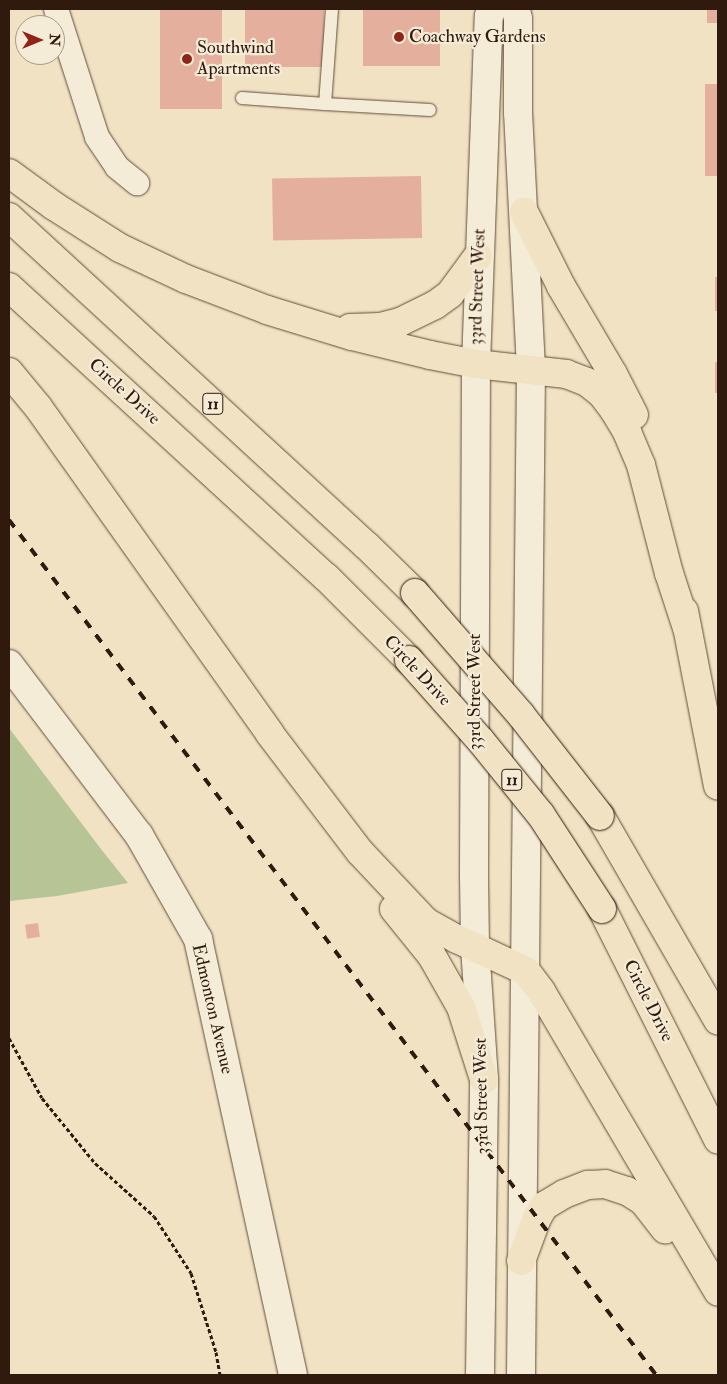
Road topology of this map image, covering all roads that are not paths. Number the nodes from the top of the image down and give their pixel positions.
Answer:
1 (56, 9) edge
2 (332, 9) edge
3 (492, 9) edge
4 (516, 9) edge
5 (242, 98) dead end
6 (325, 104) junction
7 (430, 110) dead end
8 (9, 173) edge
9 (137, 183) dead end
10 (524, 212) junction
11 (9, 217) edge
12 (478, 256) junction
13 (9, 287) edge
14 (304, 322) junction
15 (476, 364) junction
16 (531, 370) junction
17 (9, 372) edge
18 (687, 628) junction
19 (9, 664) edge
20 (718, 786) edge
21 (360, 852) junction
22 (475, 947) junction
23 (526, 972) junction
24 (718, 1020) edge
25 (484, 1079) junction
26 (718, 1140) edge
27 (521, 1261) junction
28 (718, 1292) edge
29 (718, 1310) edge
30 (293, 1375) edge
31 (480, 1375) edge
32 (521, 1375) edge

1 - 9 street
2 - 6 lane
3 - 12 main road, 33rd Street West
4 - 10 main road
5 - 6 lane
6 - 7 lane
8 - 14 highway
10 - 16 main road
10 - 18 highway
11 - 24 highway, 11, bridge
12 - 14 highway
12 - 15 main road, 33rd Street West
13 - 26 highway, Circle Drive / 11, bridge
14 - 15 highway
15 - 16 highway
15 - 22 main road, 33rd Street West
16 - 18 highway
16 - 23 main road
17 - 21 highway
18 - 20 highway
19 - 30 main road, Edmonton Avenue
21 - 22 highway
21 - 25 highway
22 - 23 highway
22 - 25 main road, 33rd Street West
23 - 27 main road
23 - 28 highway
25 - 31 main road, 33rd Street West
27 - 29 highway
27 - 32 main road

